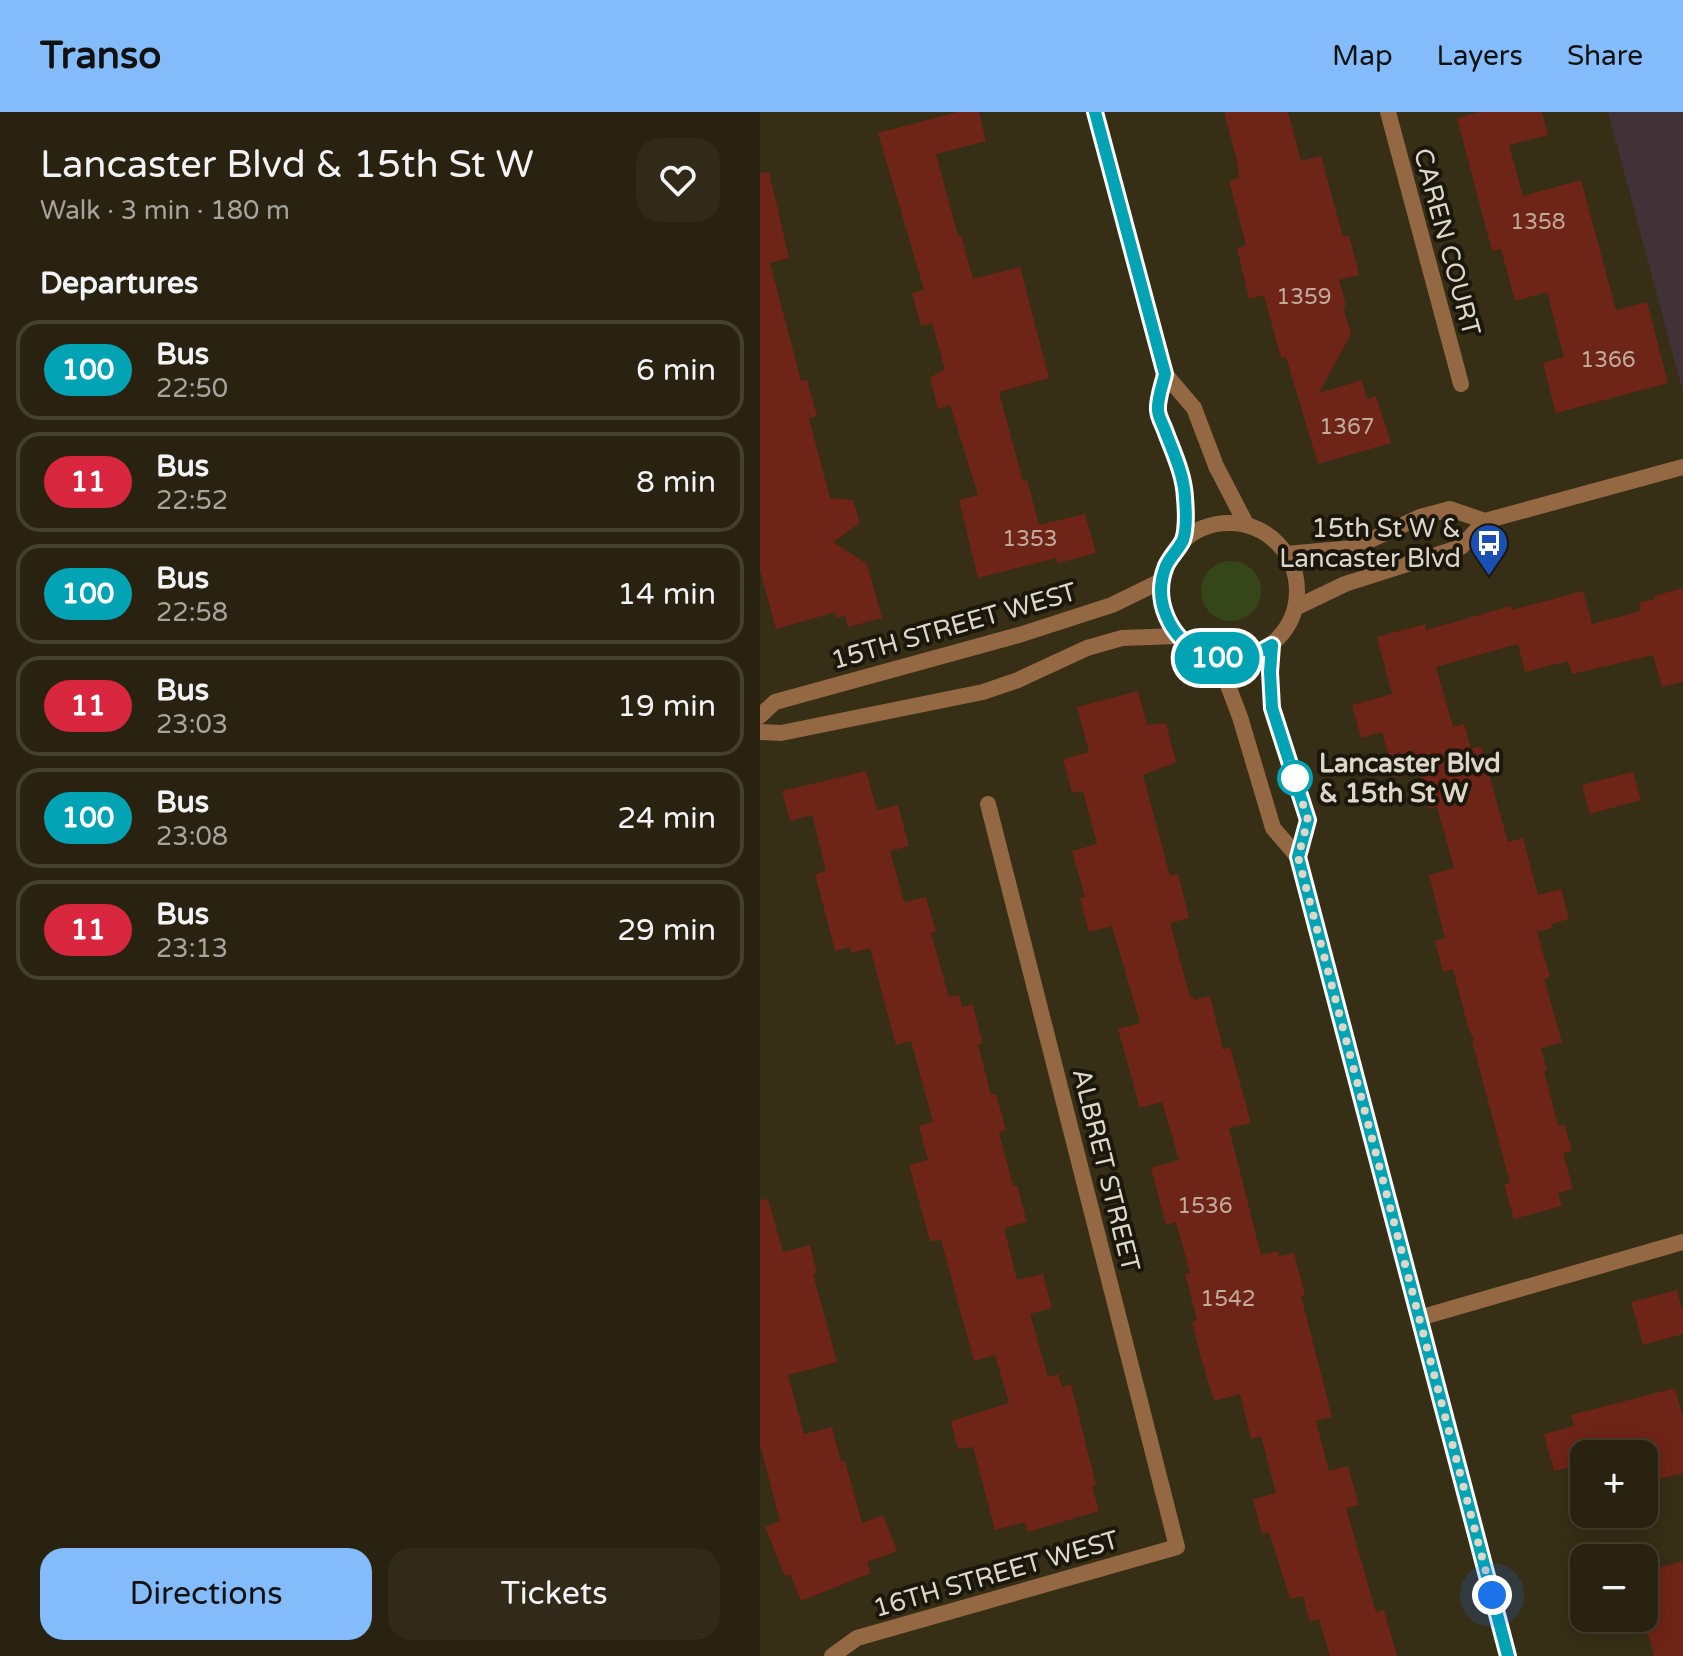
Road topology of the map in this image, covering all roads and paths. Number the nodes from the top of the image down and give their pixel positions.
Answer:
1 (1095, 112) edge
2 (1388, 112) edge
3 (1165, 374) junction
4 (1461, 384) dead end
5 (1683, 467) edge
6 (1485, 521) junction
7 (1246, 524) junction
8 (1183, 540) junction
9 (1286, 554) junction
10 (1161, 581) junction
11 (1295, 608) junction
12 (1178, 636) junction
13 (1272, 645) junction
14 (1218, 659) junction
15 (760, 716) edge
16 (760, 732) edge
17 (988, 804) dead end
18 (1298, 857) junction
19 (1683, 1242) edge
20 (1419, 1318) junction
21 (1177, 1547) joint
22 (832, 1656) edge
23 (1508, 1656) edge

1 - 3 street
2 - 4 street, CAREN COURT
3 - 7 street
3 - 8 street
5 - 6 street
6 - 9 street
6 - 11 street
7 - 8 street
7 - 9 street
8 - 10 street
9 - 11 street
10 - 12 street
10 - 15 street, 15TH STREET WEST
11 - 13 street
12 - 14 street
12 - 16 street
13 - 14 street
13 - 18 street
14 - 18 street
17 - 21 street, ALBRET STREET
18 - 20 street
19 - 20 street
20 - 23 street
21 - 22 street, 16TH STREET WEST

